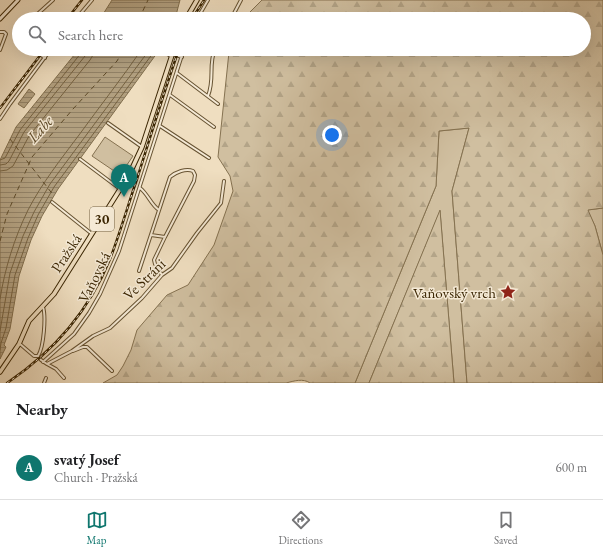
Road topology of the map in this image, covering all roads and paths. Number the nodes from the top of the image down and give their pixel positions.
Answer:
1 (18, 0) edge
2 (53, 0) edge
3 (92, 0) edge
4 (197, 0) edge
5 (208, 0) edge
6 (241, 0) edge
7 (40, 12) edge
8 (82, 12) edge
9 (190, 12) edge
10 (201, 12) edge
11 (235, 12) edge
12 (0, 19) edge
13 (0, 32) edge
14 (0, 50) edge
15 (42, 56) edge
16 (172, 56) edge
17 (177, 56) edge
18 (212, 56) edge
19 (182, 57) joint
20 (44, 58) joint
21 (177, 73) junction
22 (170, 95) junction
23 (208, 96) junction
24 (218, 104) dead end
25 (0, 119) edge
26 (108, 124) dead end
27 (160, 126) junction
28 (214, 127) dead end
29 (142, 147) junction
30 (209, 158) dead end
31 (80, 159) dead end
32 (224, 181) dead end
33 (140, 188) junction
34 (121, 190) junction
35 (52, 202) dead end
36 (159, 210) junction
37 (92, 234) junction
38 (151, 235) junction
39 (166, 238) junction
40 (139, 271) dead end
41 (162, 275) junction
42 (43, 306) junction
43 (19, 344) junction
44 (72, 351) junction
45 (38, 356) junction
46 (43, 362) junction
47 (48, 364) junction
48 (112, 371) dead end
49 (0, 372) edge
50 (46, 378) dead end
51 (64, 378) dead end
52 (44, 383) edge

1 - 12 main road
2 - 7 street
3 - 8 street
4 - 9 main road
5 - 10 street
6 - 11 street
13 - 14 street
15 - 20 street
16 - 29 main road, Pražská / 30
17 - 19 street
18 - 23 street
19 - 21 street, Vaňovská
20 - 25 street
21 - 22 street, Vaňovská
21 - 23 street
22 - 27 street, Vaňovská
22 - 28 street
23 - 24 street
26 - 29 street
27 - 30 street
27 - 33 street, Vaňovská
29 - 34 main road, Pražská / 30
31 - 34 street
32 - 41 street, Ve Stráni
33 - 36 street
33 - 46 street, Vaňovská
34 - 37 main road, Pražská / 30
35 - 37 street
36 - 38 street
36 - 39 street
37 - 42 main road, Pražská / 30
38 - 39 street
38 - 40 street
39 - 41 street
41 - 44 street, Ve Stráni
42 - 43 main road, Pražská / 30
42 - 45 street
43 - 45 street
43 - 49 main road, Pražská / 30
44 - 47 street, Ve Stráni
44 - 48 street
45 - 46 street
46 - 47 street
47 - 51 street
50 - 52 street

